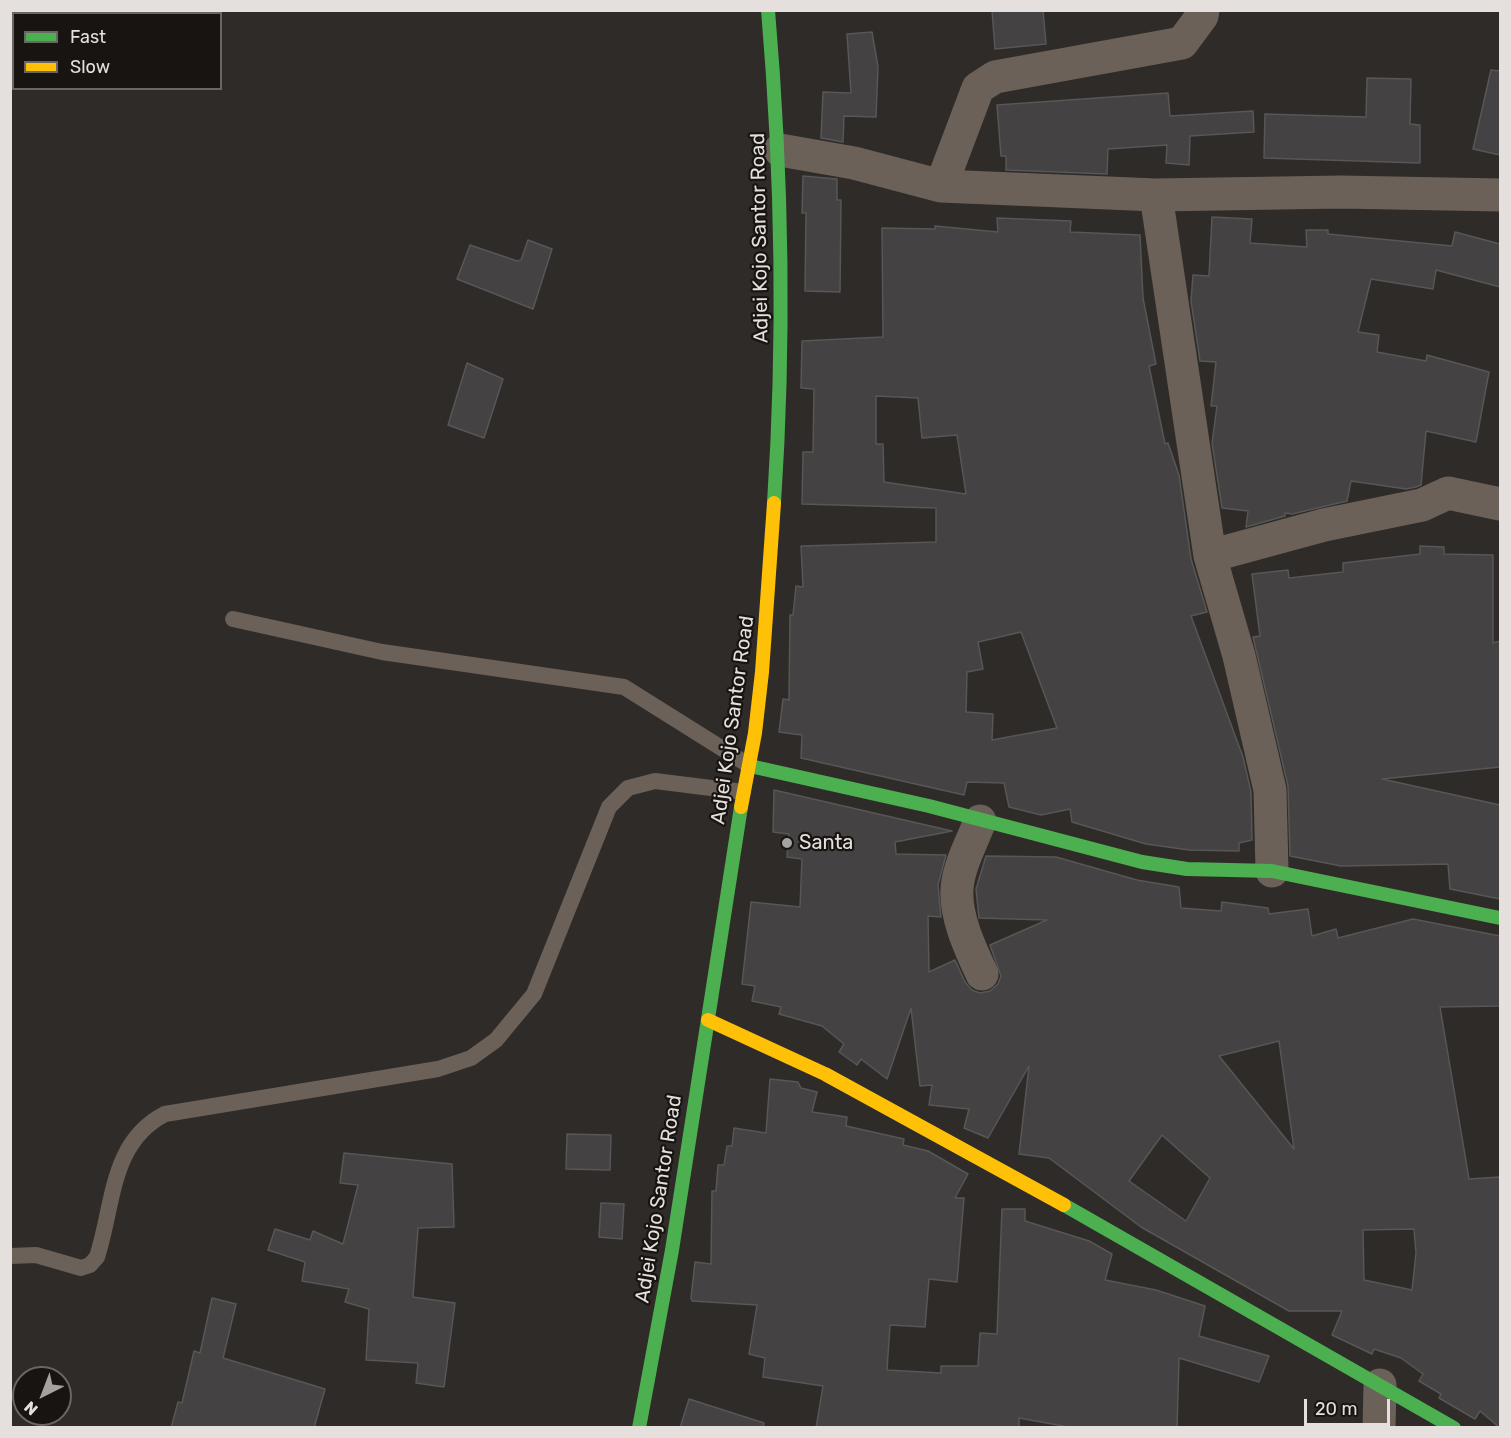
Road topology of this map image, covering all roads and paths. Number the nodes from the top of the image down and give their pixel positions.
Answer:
1 (768, 10) edge
2 (1203, 10) edge
3 (780, 150) junction
4 (941, 186) junction
5 (1156, 195) junction
6 (1500, 195) edge
7 (1500, 504) edge
8 (1210, 556) junction
9 (233, 619) dead end
10 (750, 766) junction
11 (743, 792) junction
12 (980, 821) junction
13 (1272, 871) junction
14 (1500, 918) edge
15 (982, 974) dead end
16 (708, 1020) junction
17 (10, 1256) edge
18 (1380, 1385) junction
19 (639, 1428) edge
20 (1378, 1428) edge
21 (1454, 1428) edge

1 - 3 street, Adjei Kojo Santor Road
2 - 4 street
3 - 4 street
3 - 10 street, Adjei Kojo Santor Road
4 - 5 street
5 - 6 street
5 - 8 street
7 - 8 street
8 - 13 street
9 - 10 lane
10 - 11 street, Adjei Kojo Santor Road
10 - 12 street
11 - 16 street, Adjei Kojo Santor Road
11 - 17 lane
12 - 13 street
12 - 15 street
13 - 14 street
16 - 18 street
16 - 19 street, Adjei Kojo Santor Road
18 - 20 street
18 - 21 street

